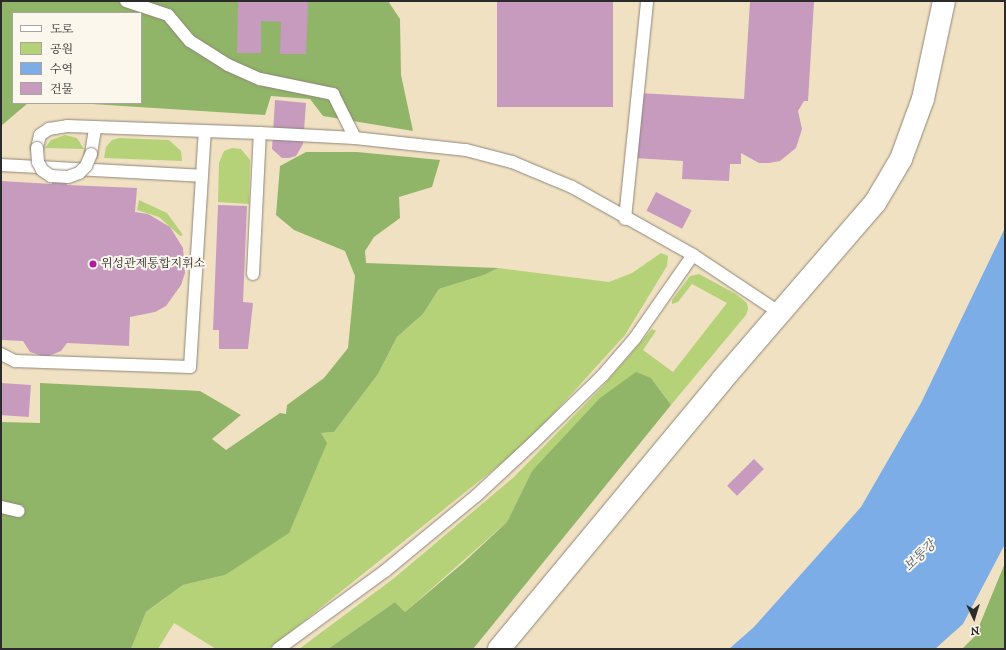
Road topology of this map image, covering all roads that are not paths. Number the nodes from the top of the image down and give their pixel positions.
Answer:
1 (126, 1) edge
2 (647, 1) edge
3 (944, 1) edge
4 (95, 129) junction
5 (205, 131) junction
6 (260, 134) junction
7 (355, 138) junction
8 (1, 165) edge
9 (202, 176) junction
10 (625, 219) junction
11 (693, 255) junction
12 (253, 274) dead end
13 (780, 313) junction
14 (1, 354) edge
15 (1, 362) edge
16 (15, 362) junction
17 (1, 507) edge
18 (19, 511) dead end
19 (278, 649) edge
20 (499, 649) edge

1 - 7 lane
2 - 10 lane
3 - 13 main road
4 - 4 lane, bridge
4 - 5 lane
5 - 6 lane
5 - 9 lane
6 - 7 lane
6 - 12 lane
7 - 10 lane
8 - 9 lane
9 - 16 lane
10 - 11 lane
11 - 13 lane
11 - 19 lane
13 - 20 main road
14 - 16 lane
15 - 16 lane
17 - 18 lane

